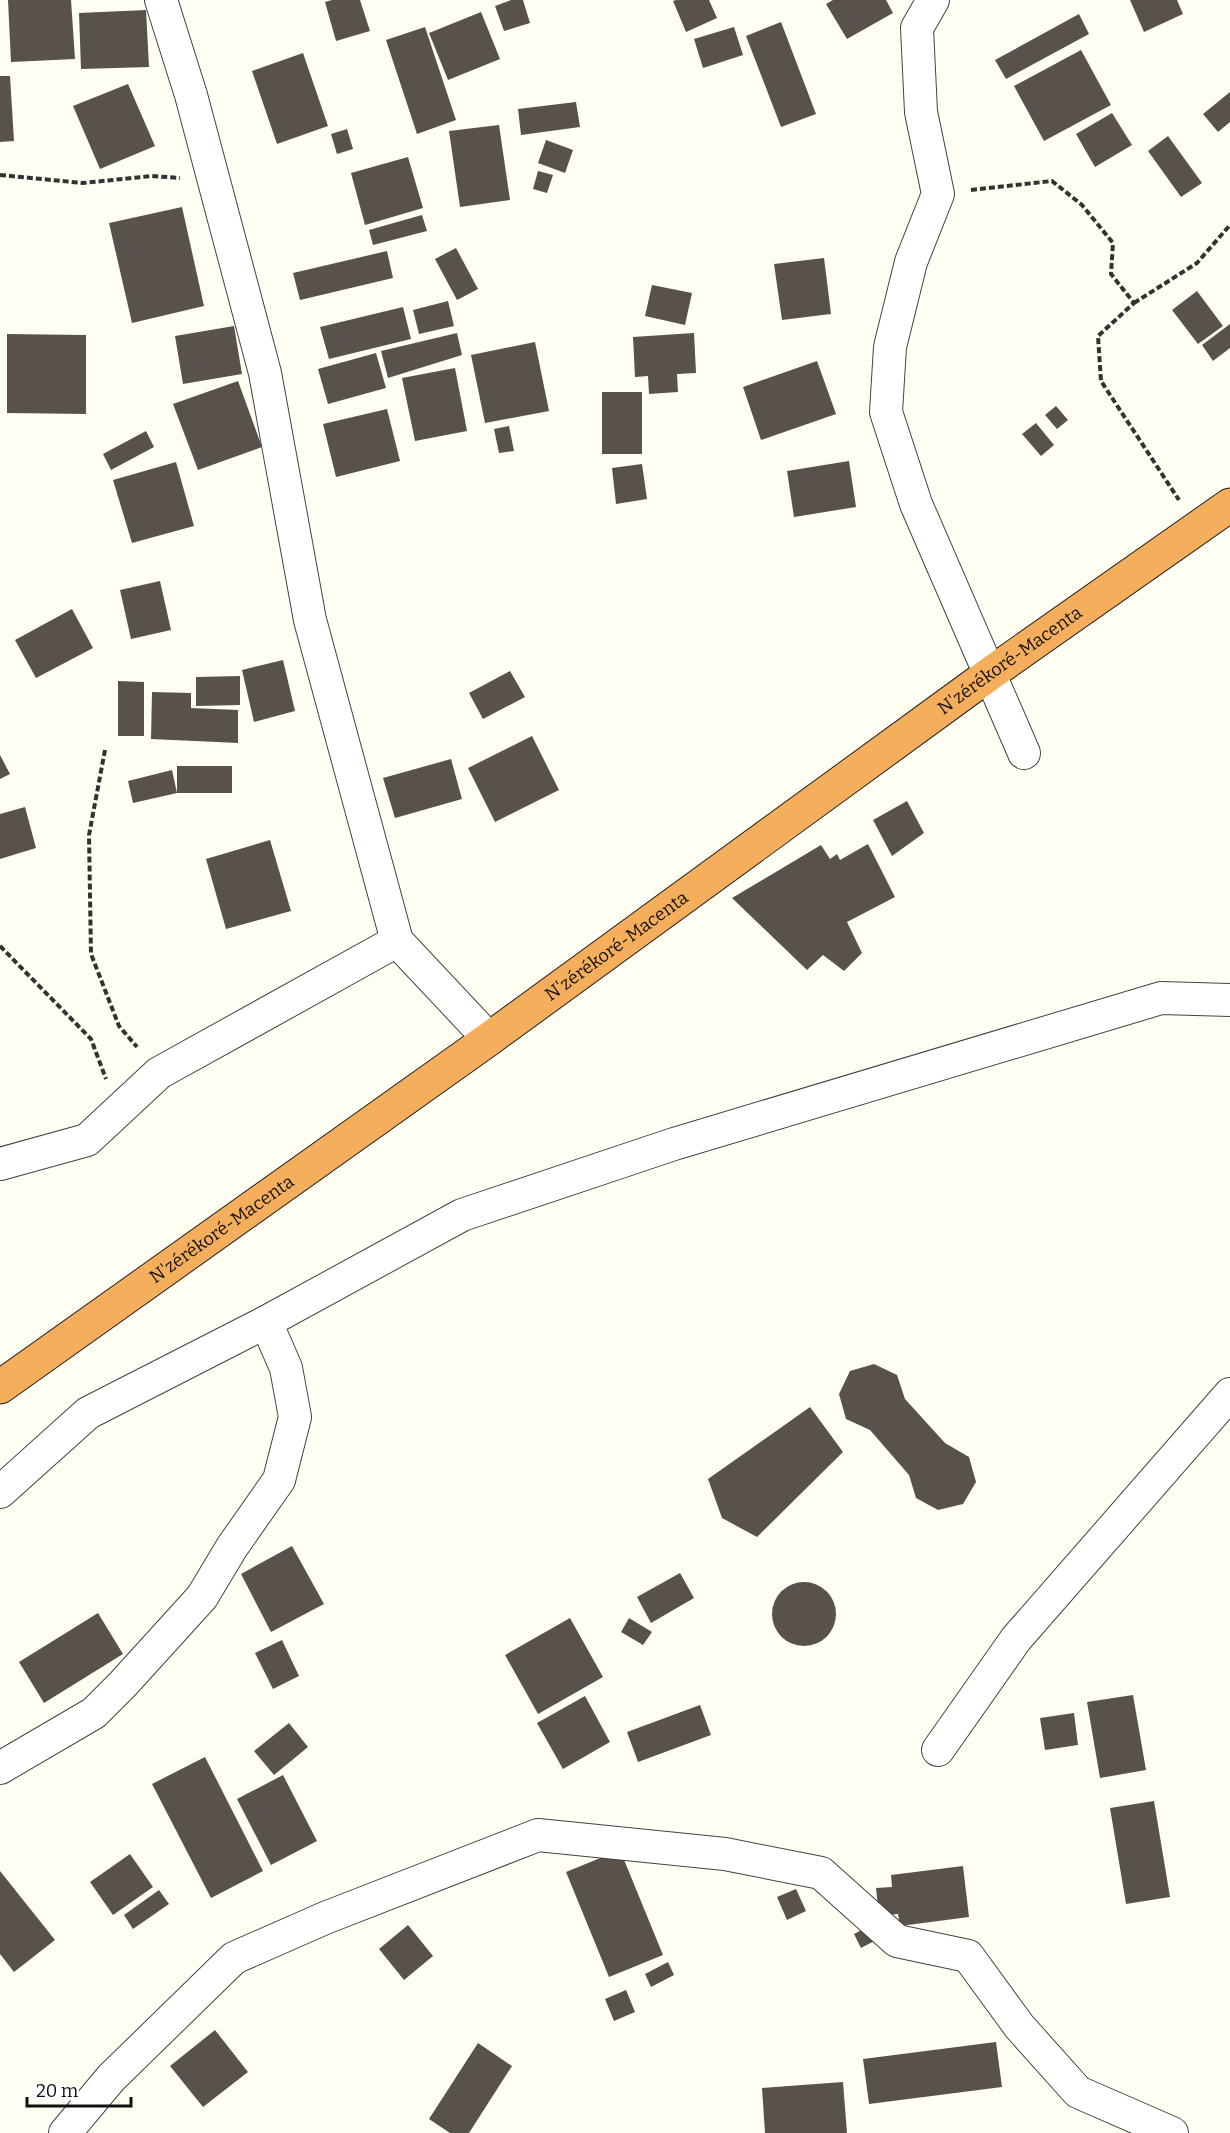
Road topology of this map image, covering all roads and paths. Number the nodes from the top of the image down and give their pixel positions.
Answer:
1 (161, 0) edge
2 (933, 0) edge
3 (0, 175) edge
4 (214, 179) junction
5 (938, 194) junction
6 (1230, 225) edge
7 (1134, 303) junction
8 (1230, 505) edge
9 (1198, 528) junction
10 (991, 674) junction
11 (105, 750) dead end
12 (1024, 753) dead end
13 (397, 940) junction
14 (0, 946) edge
15 (1230, 1000) edge
16 (489, 1039) junction
17 (159, 1073) junction
18 (118, 1111) junction
19 (0, 1164) edge
20 (266, 1322) junction
21 (0, 1387) edge
22 (1230, 1394) edge
23 (0, 1492) edge
24 (939, 1750) dead end
25 (0, 1768) edge
26 (65, 2133) edge
27 (1172, 2133) edge

1 - 4 street
2 - 5 street
3 - 4 path
4 - 13 street
5 - 7 path
5 - 10 street
6 - 7 path
7 - 9 path
8 - 9 highway, N'zérékoré-Macenta
9 - 10 highway, N'zérékoré-Macenta
10 - 12 street
10 - 16 highway, N'zérékoré-Macenta
11 - 17 path
13 - 16 street
13 - 17 street
14 - 18 path
15 - 20 street
16 - 21 highway, N'zérékoré-Macenta
17 - 18 street
18 - 19 street
20 - 23 street
20 - 25 street
22 - 24 street
26 - 27 street

